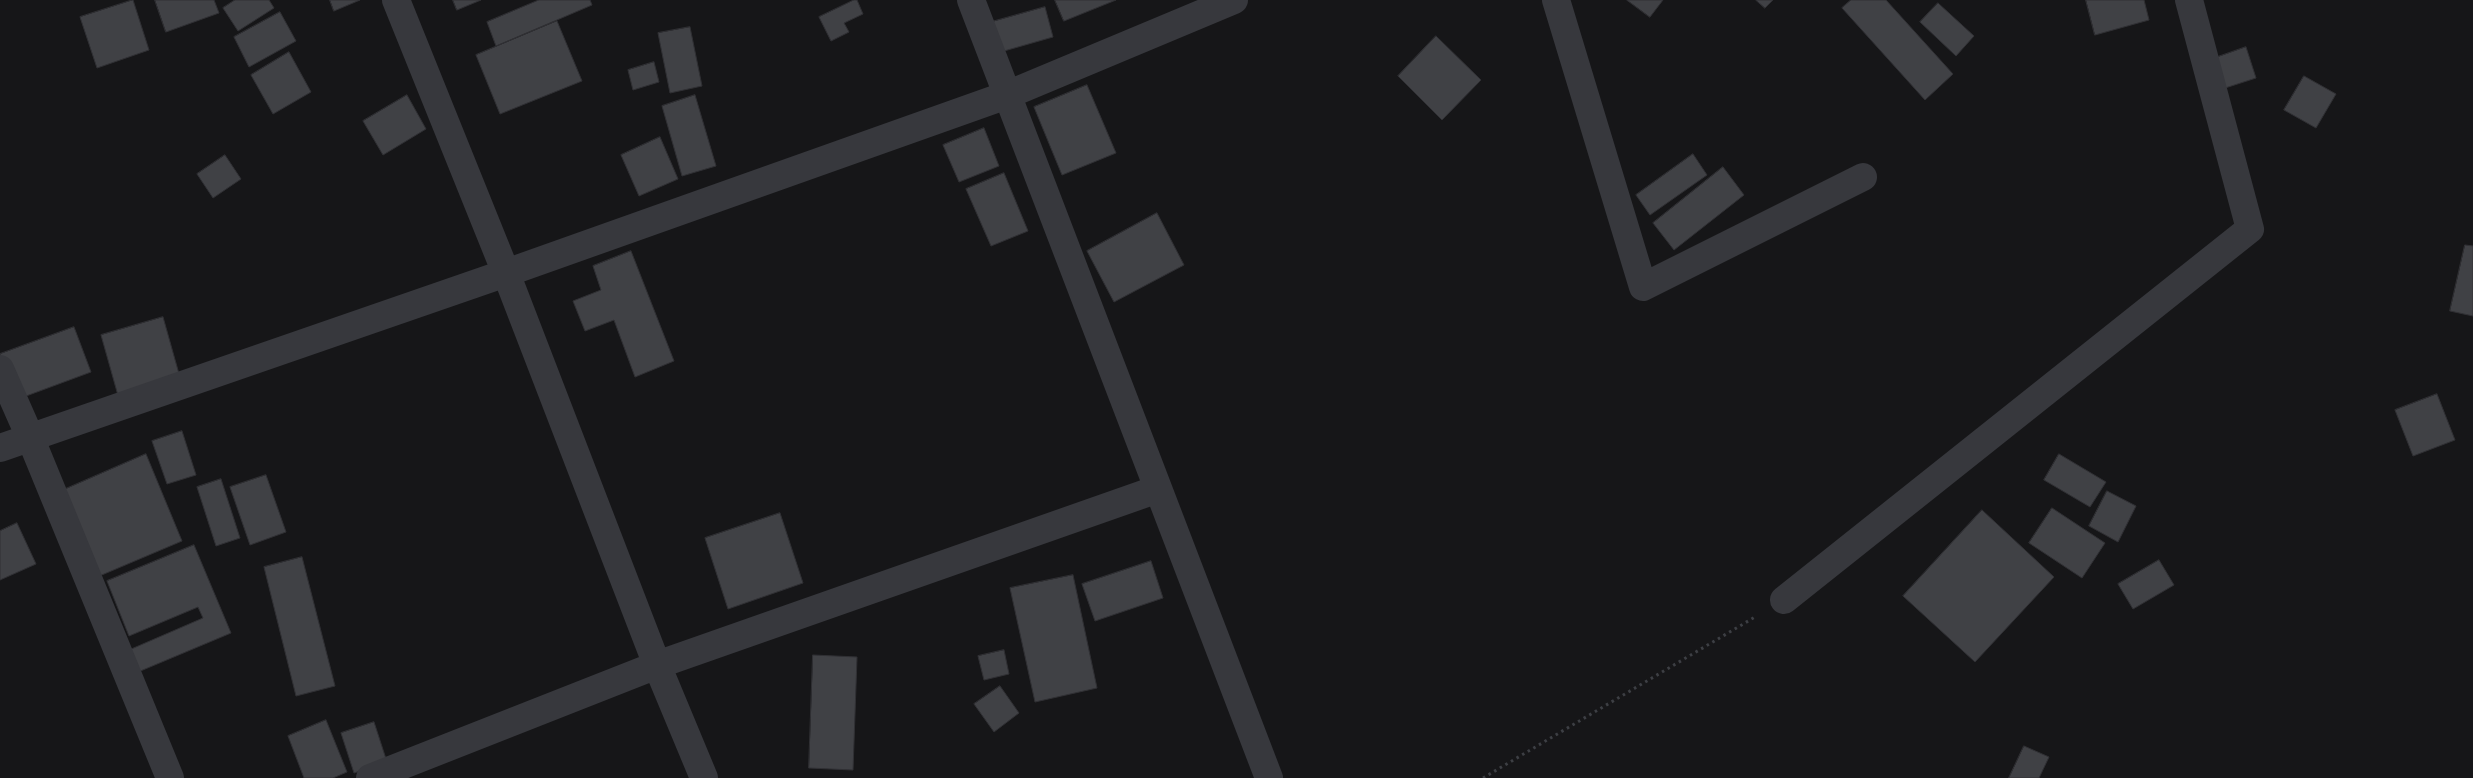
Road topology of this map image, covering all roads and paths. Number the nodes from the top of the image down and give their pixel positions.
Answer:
1 (396, 0) edge
2 (971, 0) edge
3 (1234, 0) edge
4 (1556, 0) edge
5 (2189, 0) edge
6 (1007, 95) junction
7 (1863, 177) dead end
8 (506, 273) junction
9 (0, 369) edge
10 (30, 437) junction
11 (0, 448) edge
12 (1158, 489) junction
13 (1784, 600) joint
14 (658, 665) junction
15 (170, 778) edge
16 (370, 778) edge
17 (704, 778) edge
18 (1268, 778) edge
19 (1483, 778) edge

1 - 8 street
2 - 6 street
3 - 6 street
4 - 7 street
5 - 13 street
6 - 8 street
6 - 12 street
8 - 10 street
8 - 14 street
9 - 10 street
10 - 11 street
10 - 15 street
12 - 14 street
12 - 18 street
13 - 19 path
14 - 16 street
14 - 17 street

